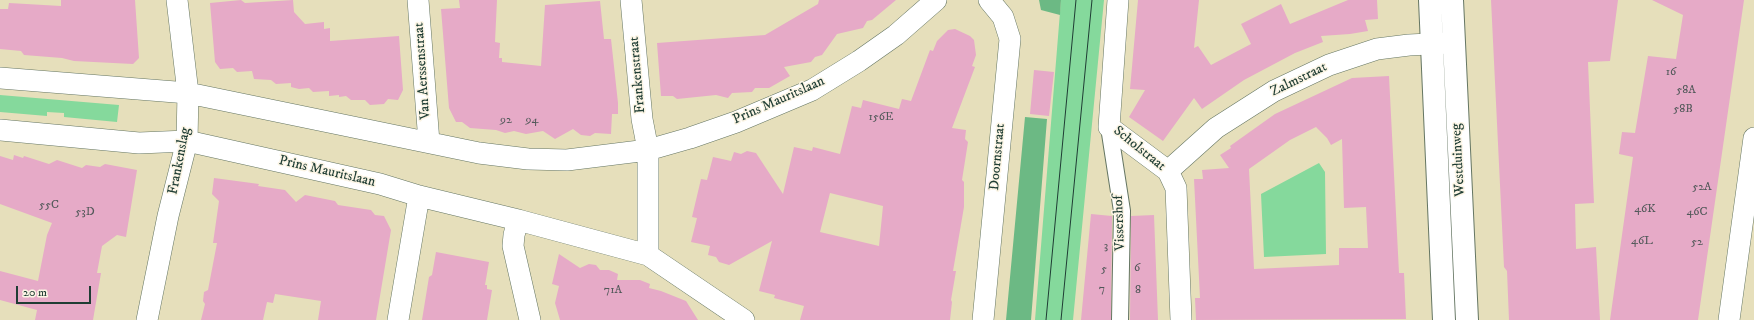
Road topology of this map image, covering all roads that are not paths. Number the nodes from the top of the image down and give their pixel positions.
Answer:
1 (177, 0) edge
2 (418, 0) edge
3 (631, 0) edge
4 (936, 0) edge
5 (989, 0) edge
6 (1118, 0) edge
7 (1430, 0) edge
8 (1452, 0) edge
9 (1454, 43) junction
10 (1432, 44) junction
11 (0, 78) edge
12 (188, 93) junction
13 (1109, 127) junction
14 (0, 130) edge
15 (1754, 138) edge
16 (187, 141) junction
17 (429, 142) junction
18 (648, 150) junction
19 (1168, 171) junction
20 (420, 196) junction
21 (518, 220) junction
22 (648, 255) junction
23 (147, 320) edge
24 (398, 320) edge
25 (530, 320) edge
26 (744, 320) edge
27 (983, 320) edge
28 (1120, 320) edge
29 (1181, 320) edge
30 (1444, 320) edge
31 (1467, 320) edge
32 (1729, 320) edge

1 - 12 street, Frankenslag
2 - 17 street, Van Aerssenstraat
3 - 18 street, Frankenstraat
4 - 18 street, Prins Mauritslaan
5 - 27 street, Doornstraat
6 - 13 street, Scholstraat
7 - 10 main road, Westduinweg
8 - 9 main road, Westduinweg
9 - 10 street, Zalmstraat
9 - 31 main road, Westduinweg
10 - 19 street, Zalmstraat
10 - 30 main road, Westduinweg
11 - 12 street, Prins Mauritslaan
12 - 16 street, Frankenslag
12 - 17 street, Prins Mauritslaan
13 - 19 street, Scholstraat
13 - 28 street, Vissershof
14 - 16 street, Prins Mauritslaan
15 - 32 street
16 - 20 street, Prins Mauritslaan
16 - 23 street, Frankenslag
17 - 18 street, Prins Mauritslaan
18 - 22 street
19 - 29 street, Scholstraat
20 - 21 street, Prins Mauritslaan
20 - 24 street
21 - 22 street, Prins Mauritslaan
21 - 25 street
22 - 26 street, Prins Mauritslaan

